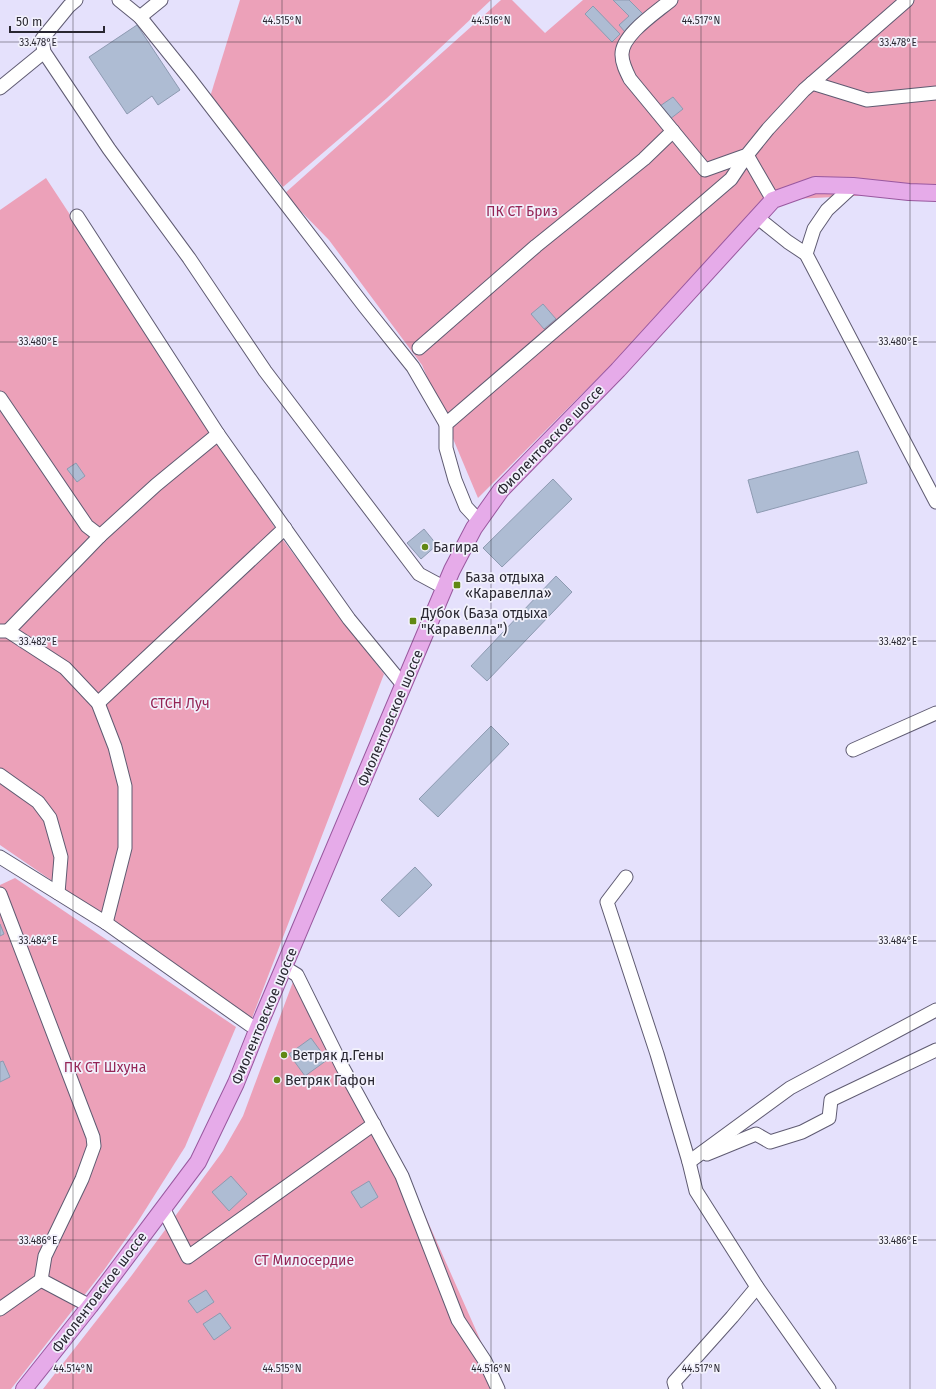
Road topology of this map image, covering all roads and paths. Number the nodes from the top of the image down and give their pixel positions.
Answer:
1 (76, 0) edge
2 (119, 0) edge
3 (161, 0) edge
4 (671, 0) edge
5 (907, 0) edge
6 (140, 17) junction
7 (44, 52) junction
8 (812, 83) junction
9 (0, 88) edge
10 (936, 93) edge
11 (673, 131) junction
12 (747, 155) junction
13 (853, 186) junction
14 (936, 193) edge
15 (773, 200) junction
16 (77, 216) dead end
17 (758, 218) junction
18 (806, 254) junction
19 (419, 348) dead end
20 (0, 398) edge
21 (446, 424) junction
22 (218, 434) junction
23 (936, 502) edge
24 (479, 521) junction
25 (284, 528) junction
26 (100, 536) junction
27 (445, 588) junction
28 (4, 631) edge
29 (404, 686) junction
30 (98, 703) junction
31 (936, 713) edge
32 (853, 750) dead end
33 (0, 775) edge
34 (0, 857) edge
35 (626, 877) dead end
36 (58, 893) junction
37 (0, 894) edge
38 (106, 922) junction
39 (284, 967) junction
40 (936, 1010) edge
41 (258, 1028) junction
42 (936, 1050) edge
43 (374, 1124) junction
44 (689, 1162) junction
45 (163, 1208) junction
46 (41, 1280) junction
47 (757, 1287) junction
48 (90, 1306) junction
49 (0, 1309) edge
50 (24, 1389) edge
51 (498, 1389) edge
52 (676, 1389) edge
53 (830, 1389) edge

1 - 7 street
2 - 6 street
3 - 6 street
4 - 11 street
5 - 8 street
6 - 21 street
7 - 9 street
7 - 27 street
8 - 10 street
8 - 12 street
11 - 12 street
11 - 19 street
12 - 15 street
12 - 21 street
13 - 14 main road
13 - 15 main road
13 - 18 street
15 - 17 main road, Фиолентовское шоссе
16 - 22 street
17 - 18 street
17 - 24 main road, Фиолентовское шоссе
18 - 23 street
20 - 26 street
21 - 24 street
22 - 25 street
22 - 26 street
24 - 27 main road, Фиолентовское шоссе
25 - 29 street
25 - 30 street
26 - 28 street
27 - 29 main road, Фиолентовское шоссе
28 - 30 street
29 - 39 main road, Фиолентовское шоссе
30 - 38 street
31 - 32 street
33 - 36 street
34 - 36 street
35 - 44 street
36 - 38 street
37 - 46 street
38 - 41 street
39 - 41 main road, Фиолентовское шоссе
39 - 43 street
40 - 44 street
41 - 45 main road, Фиолентовское шоссе
42 - 44 street
43 - 45 street
43 - 51 street
44 - 47 street
45 - 48 main road, Фиолентовское шоссе
46 - 48 street
46 - 49 street
47 - 52 street
47 - 53 street
48 - 50 main road, Фиолентовское шоссе

